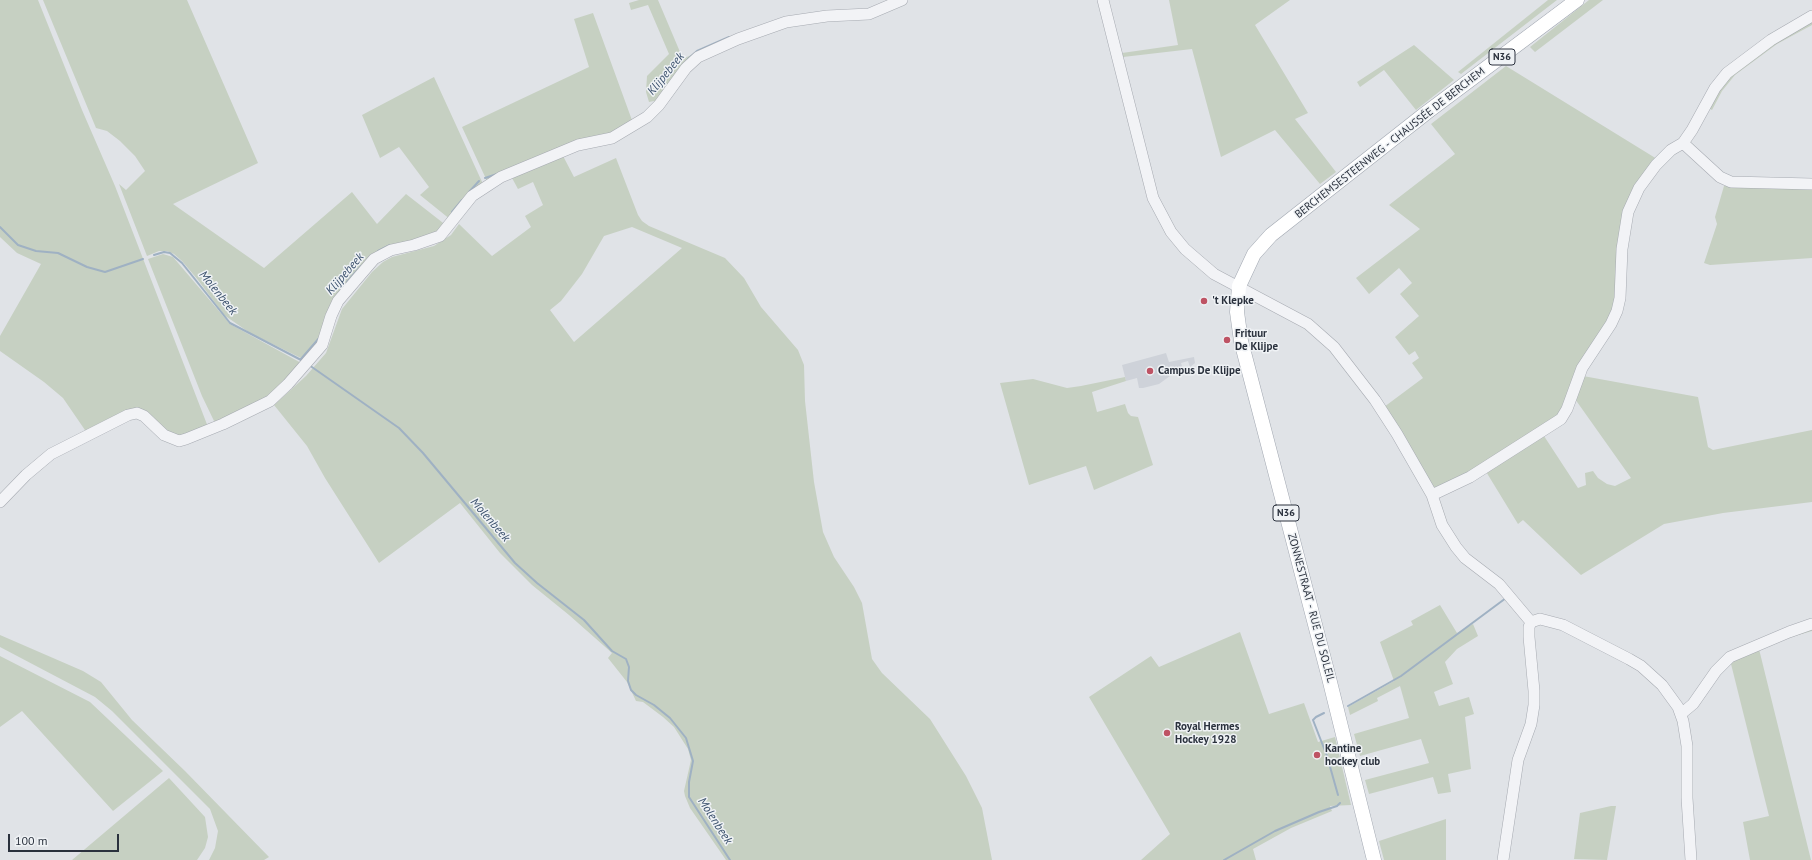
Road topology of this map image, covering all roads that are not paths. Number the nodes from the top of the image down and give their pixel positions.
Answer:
1 (902, 0) edge
2 (1103, 0) edge
3 (1577, 0) edge
4 (1812, 16) edge
5 (1683, 143) junction
6 (1812, 184) edge
7 (1239, 286) junction
8 (1432, 495) junction
9 (0, 502) edge
10 (1531, 622) junction
11 (1812, 624) edge
12 (1681, 714) junction
13 (1374, 860) edge
14 (1503, 860) edge
15 (1691, 860) edge

1 - 9 street
2 - 7 street
3 - 7 main road, BERCHEMSESTEENWEG - CHAUSSÉE DE BERCHEM / N36
4 - 5 street
5 - 6 street
5 - 8 street
7 - 8 street
7 - 13 main road, ZONNESTRAAT - RUE DU SOLEIL / N36
8 - 10 street
10 - 12 street
10 - 14 street
11 - 12 street
12 - 15 street

